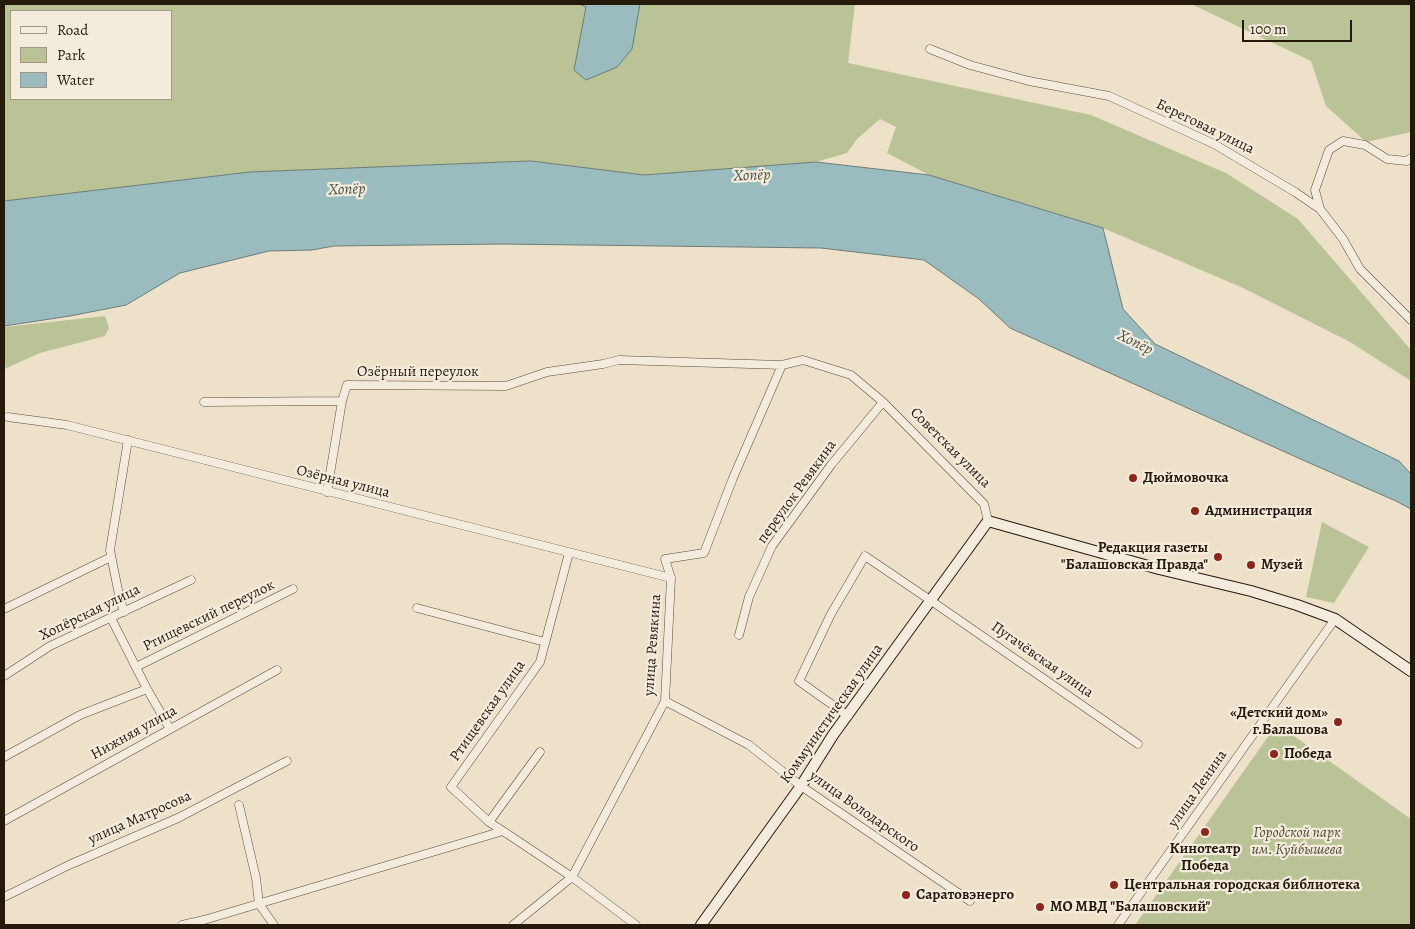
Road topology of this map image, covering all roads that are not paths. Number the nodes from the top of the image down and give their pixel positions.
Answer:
1 (930, 49) dead end
2 (1411, 158) edge
3 (1320, 209) junction
4 (1411, 320) edge
5 (782, 365) junction
6 (506, 386) joint
7 (342, 401) junction
8 (204, 402) dead end
9 (883, 402) junction
10 (8, 417) dead end
11 (128, 440) junction
12 (328, 492) junction
13 (988, 521) junction
14 (568, 553) junction
15 (111, 557) junction
16 (671, 578) junction
17 (191, 580) dead end
18 (293, 589) dead end
19 (930, 600) junction
20 (417, 608) dead end
21 (4, 610) edge
22 (124, 612) junction
23 (111, 618) junction
24 (1335, 619) junction
25 (739, 635) dead end
26 (545, 642) junction
27 (136, 667) junction
28 (277, 670) dead end
29 (1411, 671) edge
30 (4, 676) edge
31 (147, 689) junction
32 (665, 701) junction
33 (848, 716) junction
34 (170, 729) junction
35 (1138, 744) dead end
36 (540, 752) dead end
37 (4, 757) edge
38 (287, 761) dead end
39 (801, 786) junction
40 (239, 806) dead end
41 (4, 821) edge
42 (489, 822) junction
43 (503, 831) junction
44 (572, 877) junction
45 (4, 897) edge
46 (970, 901) dead end
47 (259, 904) junction
48 (182, 925) edge
49 (274, 925) edge
50 (514, 925) edge
51 (636, 925) edge
52 (701, 925) edge
53 (1118, 925) edge

1 - 3 street, Береговая улица
2 - 3 street
3 - 4 street, Береговая улица
5 - 6 street, Советская улица
5 - 9 street, Советская улица
5 - 16 street, улица Ревякина
6 - 7 street, Озёрный переулок
7 - 8 street
7 - 12 street
9 - 13 street, Советская улица
9 - 25 street, переулок Ревякина
10 - 11 street, Озёрная улица
11 - 12 street, Озёрная улица
11 - 15 street
12 - 14 street, Озёрная улица
13 - 19 street, Коммунистическая улица
13 - 24 street
14 - 16 street, Озёрная улица
14 - 26 street, Ртищевская улица
15 - 21 street
15 - 22 street
16 - 32 street, улица Ревякина
17 - 22 street, Хопёрская улица
18 - 27 street, Ртищевский переулок
19 - 33 street, Коммунистическая улица
19 - 33 street, Пугачёвская улица
19 - 35 street, Пугачёвская улица
20 - 26 street
22 - 23 street, Хопёрская улица
23 - 27 street
23 - 30 street, Хопёрская улица
24 - 29 street
24 - 53 street, улица Ленина
26 - 42 street, Ртищевская улица
27 - 31 street
28 - 34 street, Нижняя улица
31 - 34 street
31 - 37 street
32 - 39 street, улица Володарского
32 - 44 street, улица Ревякина
33 - 39 street, Коммунистическая улица
34 - 41 street, Нижняя улица
36 - 42 street
38 - 45 street, улица Матросова
39 - 46 street, улица Володарского
39 - 52 street, Коммунистическая улица
40 - 47 street
42 - 43 street, Ртищевская улица
43 - 44 street, Ртищевская улица
43 - 47 street
44 - 50 street, улица Ревякина
44 - 51 street, Ртищевская улица
47 - 48 street
47 - 49 street

